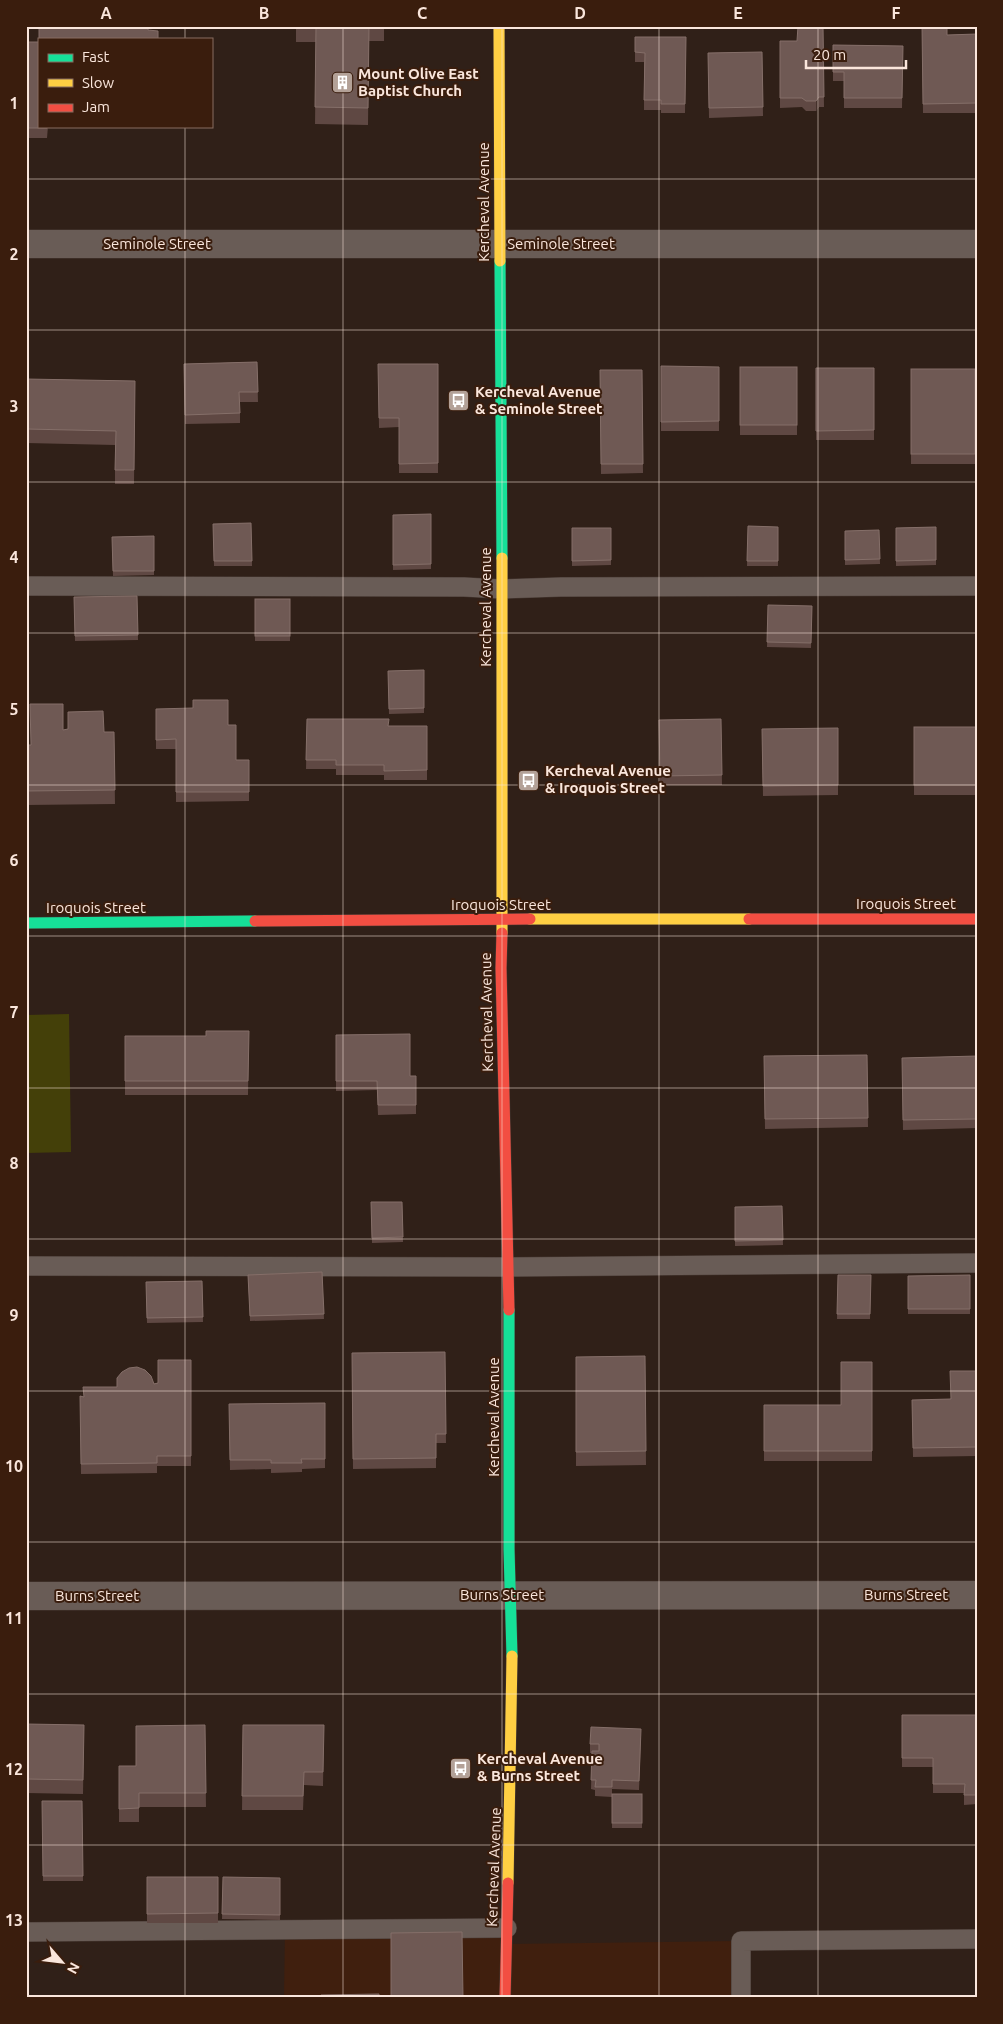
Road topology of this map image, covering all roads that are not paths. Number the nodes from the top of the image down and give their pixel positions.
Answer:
1 (500, 26) edge
2 (26, 244) edge
3 (499, 244) junction
4 (977, 244) edge
5 (26, 586) edge
6 (977, 586) edge
7 (501, 589) junction
8 (502, 919) junction
9 (977, 919) edge
10 (26, 923) edge
11 (977, 1263) edge
12 (26, 1266) edge
13 (508, 1267) junction
14 (977, 1595) edge
15 (26, 1596) edge
16 (510, 1596) junction
17 (507, 1928) junction
18 (26, 1932) edge
19 (977, 1939) edge
20 (505, 1998) edge
21 (741, 1998) edge

1 - 3 street, Kercheval Avenue
2 - 3 street, Seminole Street
3 - 4 street, Seminole Street
3 - 7 street, Kercheval Avenue
5 - 7 lane
6 - 7 lane
7 - 8 street, Kercheval Avenue
8 - 9 street, Iroquois Street
8 - 10 street, Iroquois Street
8 - 13 street, Kercheval Avenue
11 - 13 lane
12 - 13 lane
13 - 16 street, Kercheval Avenue
14 - 16 street, Burns Street
15 - 16 street, Burns Street
16 - 17 street, Kercheval Avenue
17 - 18 lane
17 - 20 street, Kercheval Avenue
19 - 21 lane

